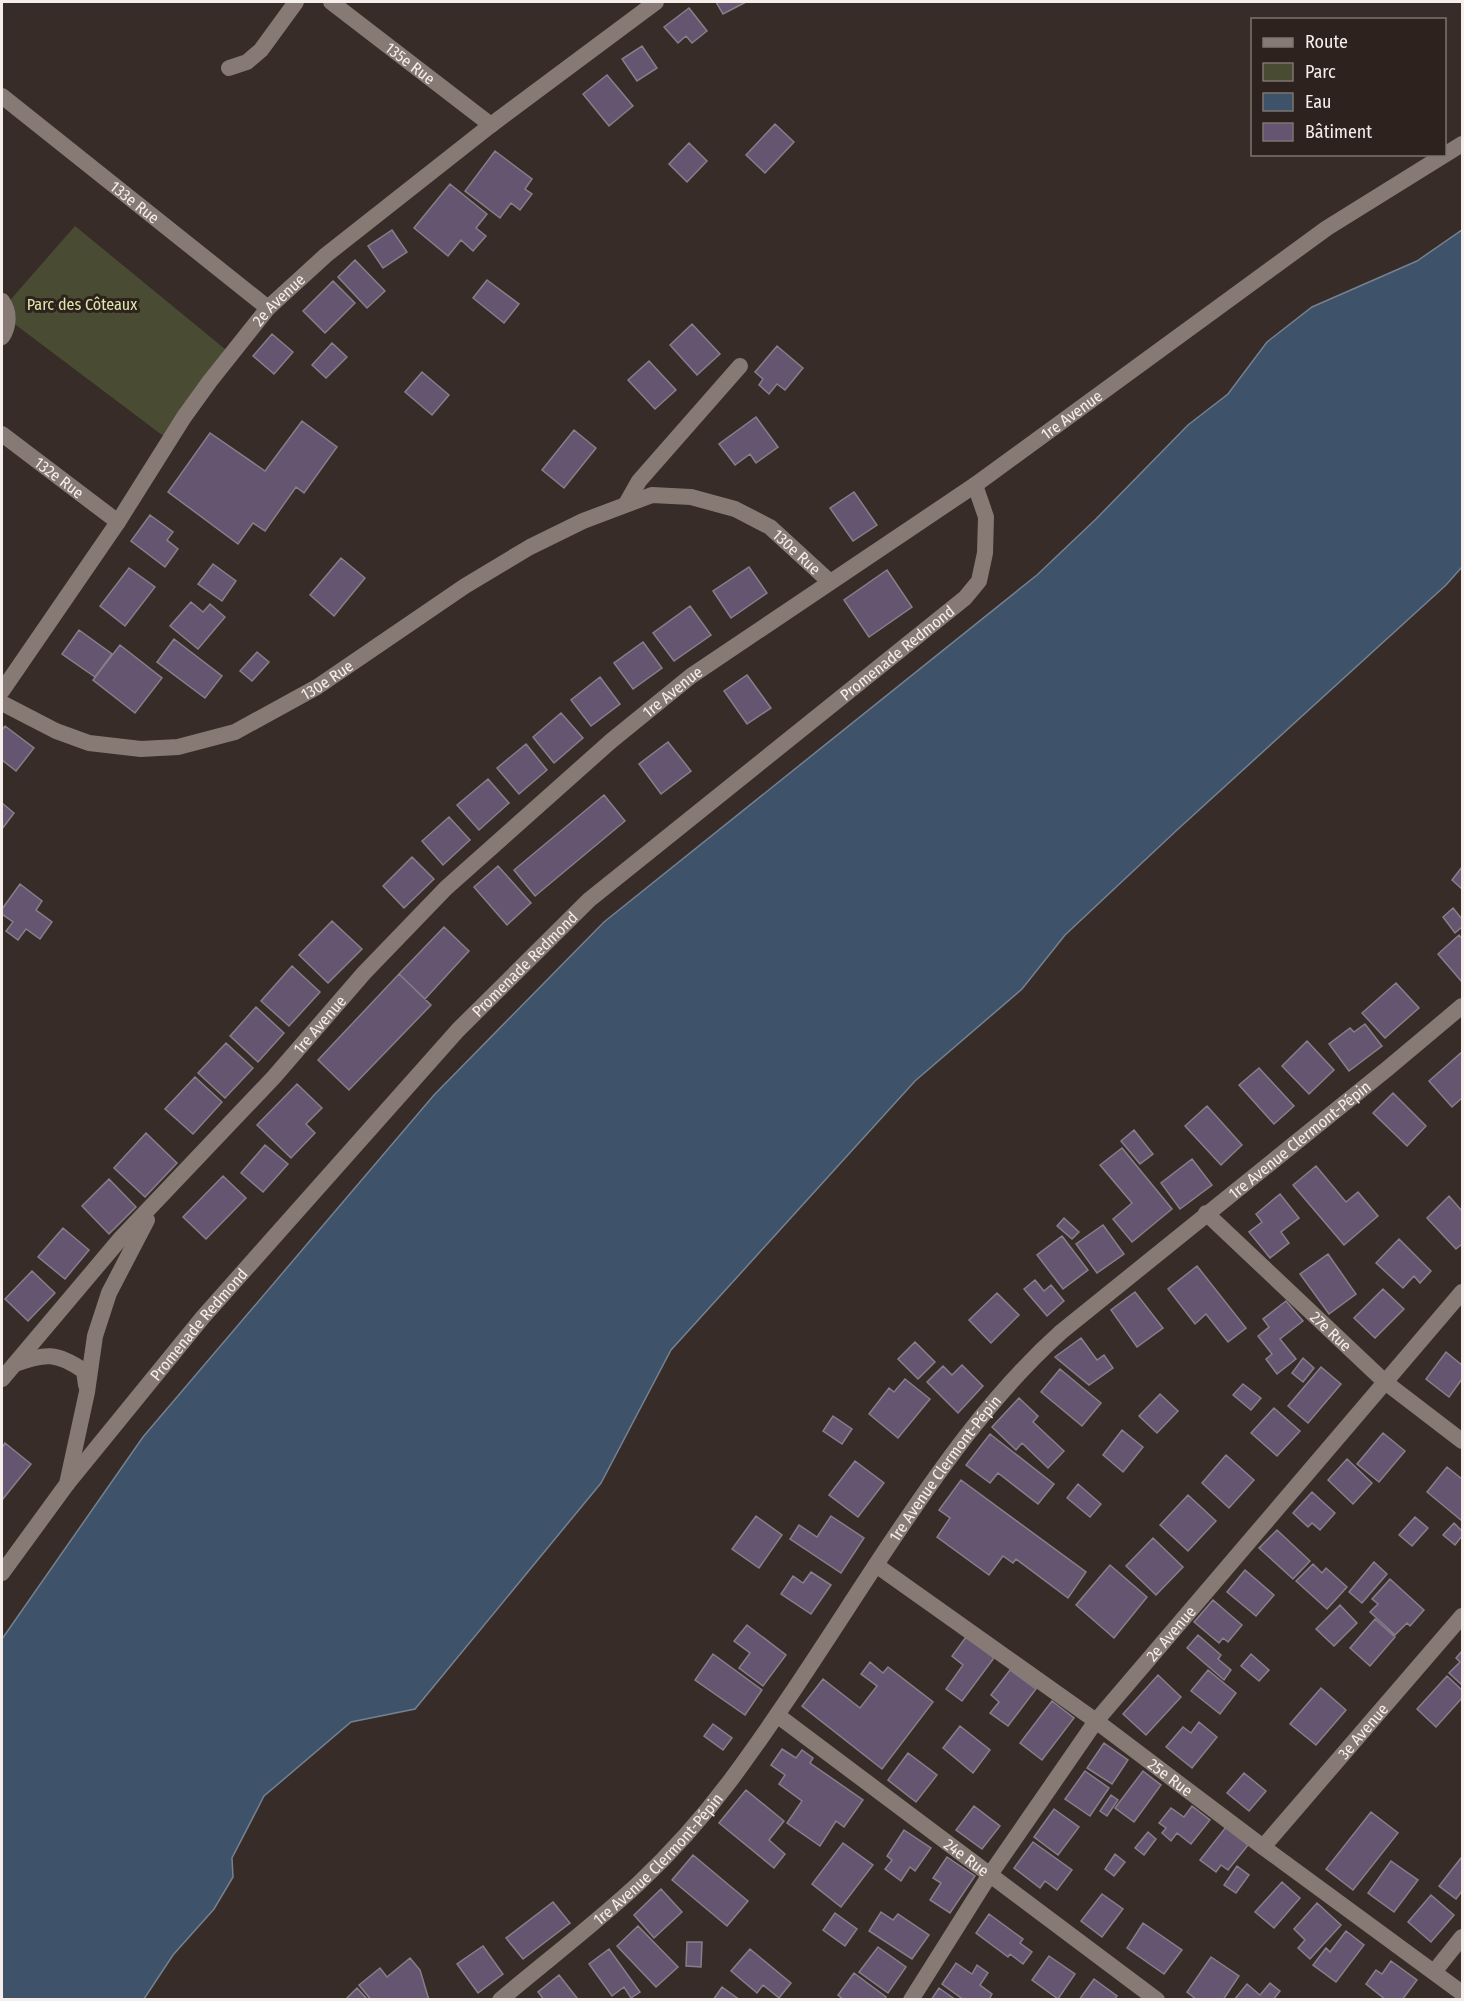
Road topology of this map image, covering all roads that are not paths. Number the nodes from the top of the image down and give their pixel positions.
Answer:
1 (296, 2) edge
2 (331, 2) edge
3 (656, 2) edge
4 (229, 69) dead end
5 (2, 96) edge
6 (491, 125) junction
7 (1462, 144) edge
8 (1446, 154) edge
9 (1443, 156) edge
10 (2, 301) edge
11 (268, 308) junction
12 (2, 337) edge
13 (740, 366) dead end
14 (2, 434) edge
15 (975, 484) junction
16 (626, 504) junction
17 (118, 522) junction
18 (830, 582) junction
19 (2, 691) edge
20 (2, 703) edge
21 (1462, 1006) edge
22 (159, 1198) junction
23 (1206, 1213) junction
24 (1462, 1292) edge
25 (14, 1365) junction
26 (2, 1378) edge
27 (1385, 1382) junction
28 (87, 1392) junction
29 (1462, 1441) edge
30 (67, 1484) junction
31 (876, 1565) junction
32 (2, 1573) edge
33 (1462, 1616) edge
34 (777, 1715) junction
35 (1096, 1721) junction
36 (1263, 1847) junction
37 (989, 1876) junction
38 (1462, 1937) edge
39 (1434, 1972) junction
40 (1462, 1993) edge
41 (1154, 1998) edge
42 (500, 2000) edge
43 (911, 2000) edge

1 - 4 street
2 - 6 street, 135e Rue
3 - 6 street, 2e Avenue
5 - 11 street, 133e Rue
6 - 11 street, 2e Avenue
7 - 8 street, 1re Avenue
9 - 15 street, 1re Avenue
10 - 12 street
11 - 17 street, 2e Avenue
13 - 16 street
14 - 17 street, 132e Rue
15 - 18 street, 1re Avenue
15 - 30 street, Promenade Redmond
16 - 18 street, 130e Rue
16 - 20 street, 130e Rue
17 - 19 street, 2e Avenue
18 - 22 street, 1re Avenue
21 - 23 street, 1re Avenue Clermont-Pépin
22 - 25 street, 1re Avenue
22 - 28 street, Promenade Redmond
23 - 27 street, 27e Rue
23 - 31 street, 1re Avenue Clermont-Pépin
24 - 27 street, 2e Avenue
25 - 26 street, 1re Avenue
25 - 28 street
27 - 29 street, 27e Rue
27 - 35 street, 2e Avenue
28 - 30 street, Promenade Redmond
30 - 32 street, Promenade Redmond
31 - 34 street, 1re Avenue Clermont-Pépin
31 - 35 street, 25e Rue
33 - 36 street, 3e Avenue
34 - 37 street, 24e Rue
34 - 42 street, 1re Avenue Clermont-Pépin
35 - 36 street, 25e Rue
35 - 37 street, 2e Avenue
36 - 39 street, 25e Rue
37 - 41 street, 24e Rue
37 - 43 street, 2e Avenue
38 - 39 street
39 - 40 street, 25e Rue

